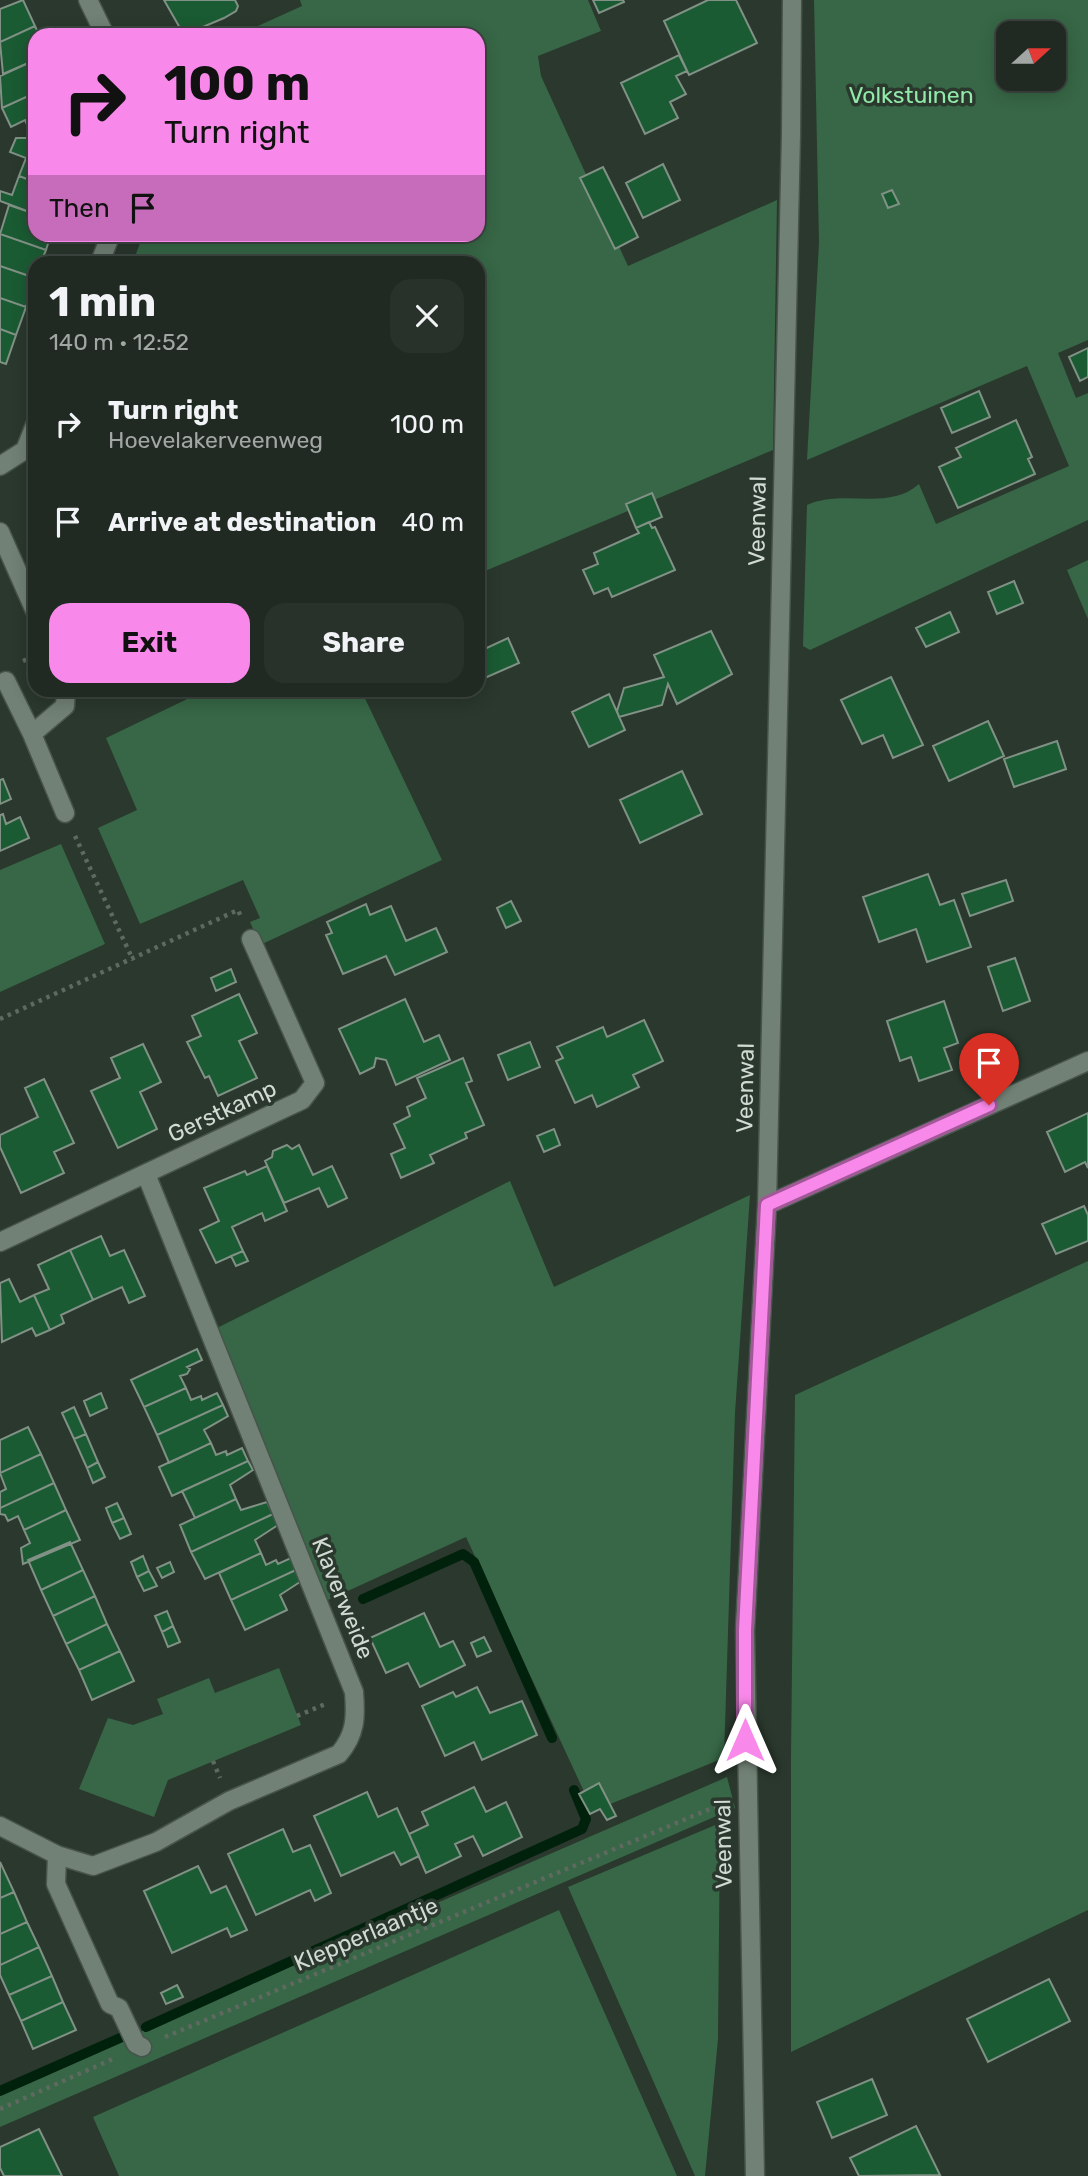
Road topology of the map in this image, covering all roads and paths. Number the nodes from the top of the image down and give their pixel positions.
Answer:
1 (88, 0) edge
2 (792, 0) edge
3 (102, 28) edge
4 (28, 442) edge
5 (0, 466) edge
6 (0, 532) edge
7 (28, 595) edge
8 (6, 681) dead end
9 (66, 697) edge
10 (32, 734) junction
11 (65, 813) joint
12 (251, 939) joint
13 (133, 960) junction
14 (0, 1019) edge
15 (1088, 1061) edge
16 (146, 1174) junction
17 (767, 1205) junction
18 (0, 1242) edge
19 (746, 1794) junction
20 (0, 1826) edge
21 (57, 1855) junction
22 (142, 2047) junction
23 (0, 2109) edge
24 (755, 2176) edge

1 - 3 street
2 - 17 street, Veenwal
4 - 5 street
6 - 7 street
8 - 10 street
9 - 10 street
10 - 11 street
11 - 13 path
12 - 13 path
12 - 16 street, Gerstkamp
13 - 14 path
15 - 17 street
16 - 18 street, Gerstkamp
16 - 21 street, Klaverweide
17 - 19 street, Veenwal
19 - 22 path, Klepperlaantje
19 - 24 street, Veenwal
20 - 21 street, Klaverweide
21 - 22 street
22 - 23 path, Klepperlaantje

